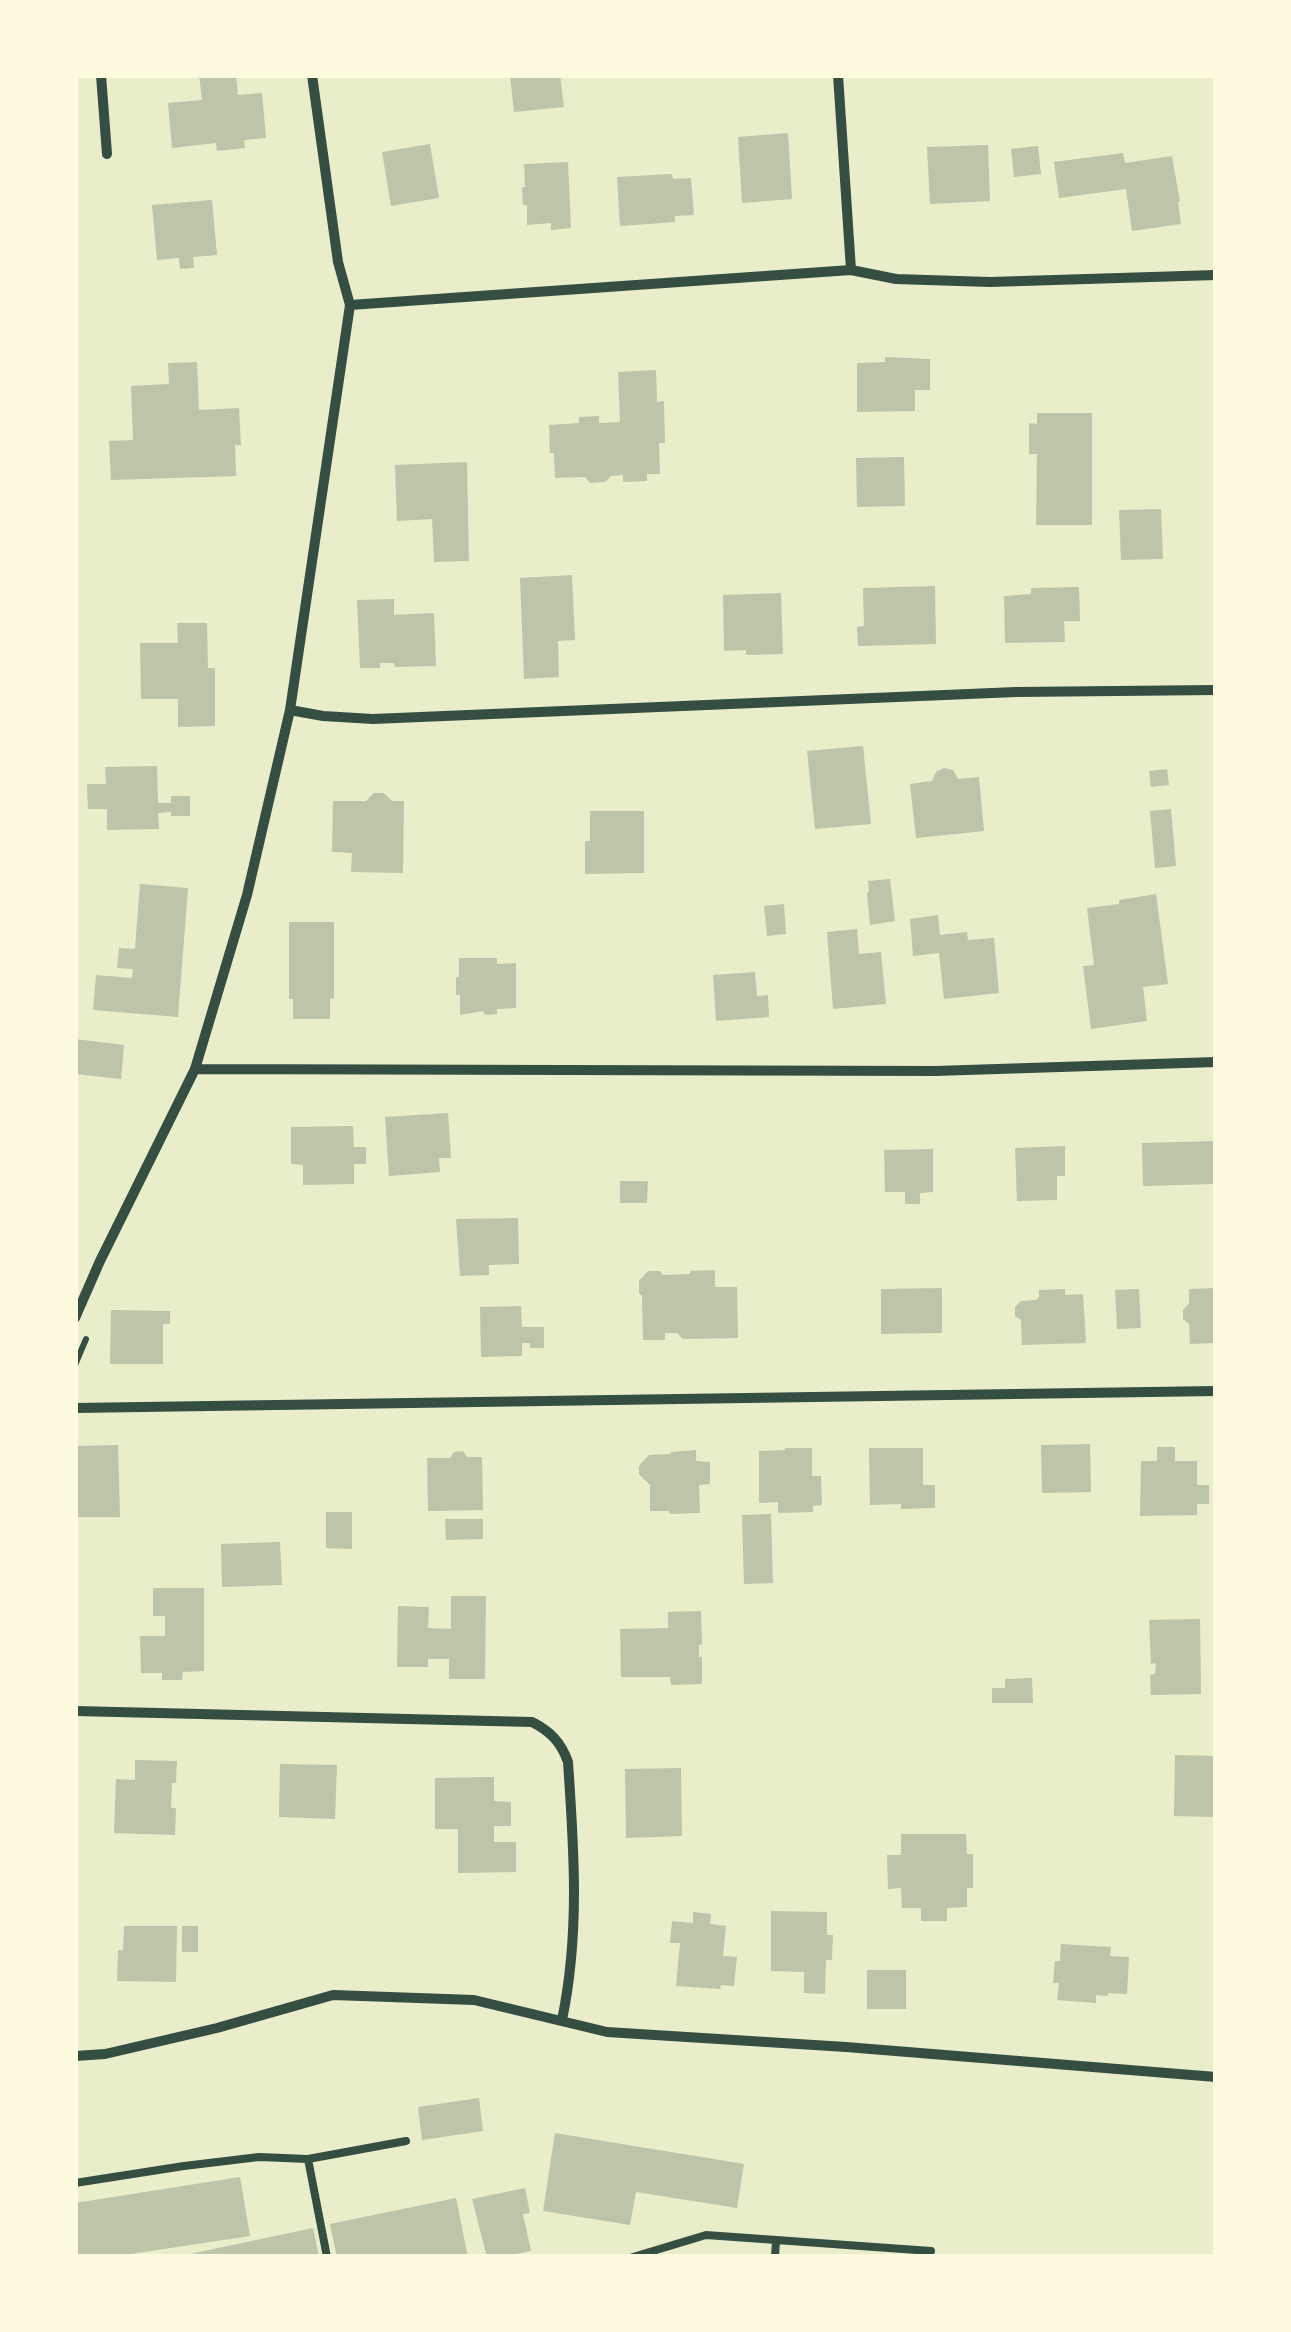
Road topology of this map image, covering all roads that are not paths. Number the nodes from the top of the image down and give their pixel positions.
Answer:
1 (101, 75) edge
2 (312, 75) edge
3 (838, 75) edge
4 (107, 154) dead end
5 (851, 270) junction
6 (1216, 276) edge
7 (350, 305) junction
8 (1216, 690) edge
9 (290, 710) junction
10 (1216, 1062) edge
11 (195, 1070) junction
12 (75, 1318) edge
13 (1216, 1391) edge
14 (75, 1408) edge
15 (75, 1711) edge
16 (562, 2020) junction
17 (75, 2056) edge
18 (1216, 2077) edge
19 (406, 2142) dead end
20 (308, 2159) junction
21 (75, 2183) edge
22 (776, 2240) junction
23 (931, 2251) dead end
24 (328, 2257) edge
25 (633, 2257) edge
26 (775, 2257) edge

1 - 4 street
2 - 7 street
3 - 5 street
5 - 6 street
5 - 7 street
7 - 9 street
8 - 9 street
9 - 11 street
10 - 11 street
11 - 12 street
13 - 14 street
15 - 16 street
16 - 17 street
16 - 18 street
19 - 20 lane
20 - 21 lane
20 - 24 lane
22 - 23 lane
22 - 25 lane
22 - 26 lane

